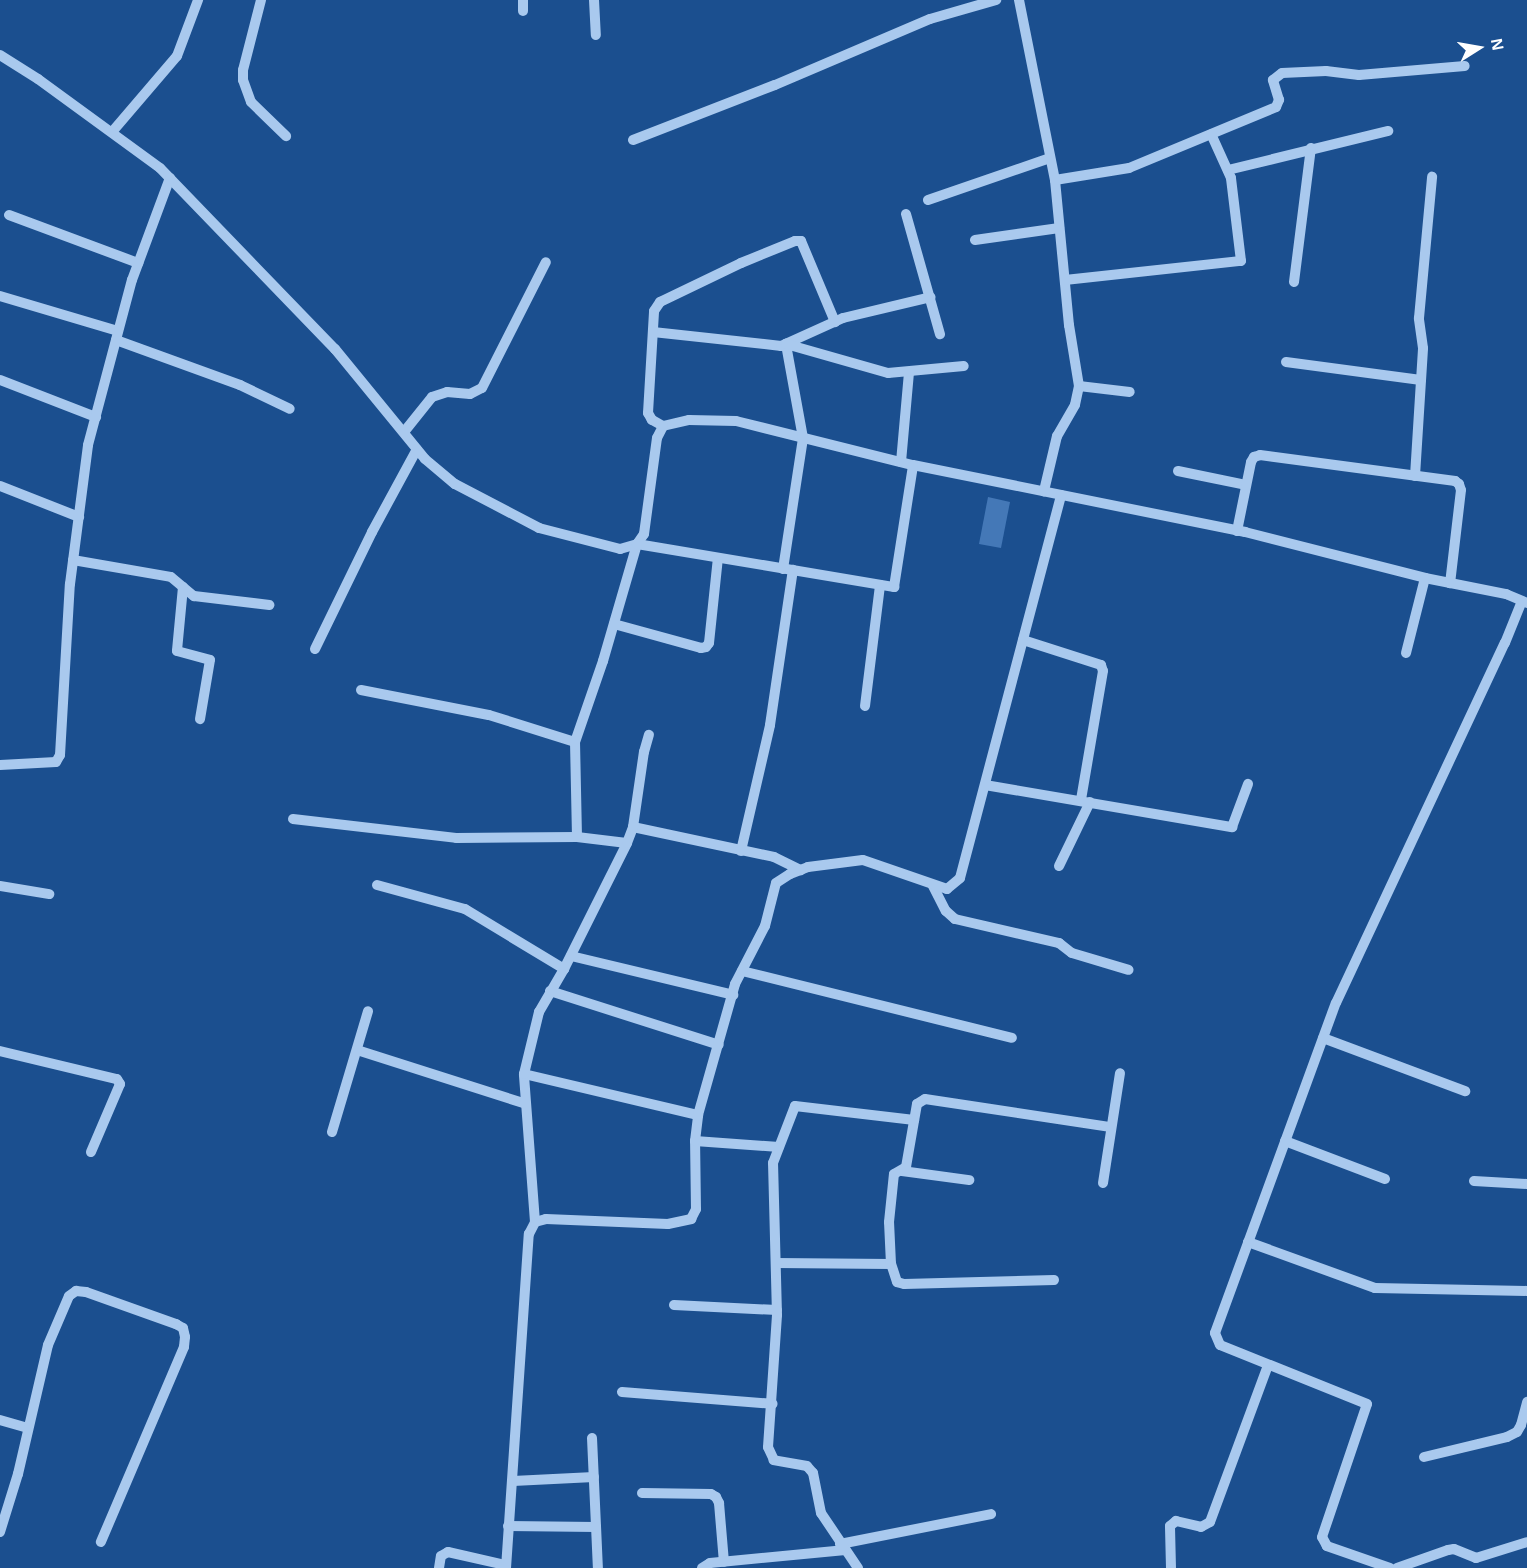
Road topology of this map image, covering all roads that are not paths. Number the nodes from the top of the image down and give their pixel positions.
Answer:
1 (198, 0) edge
2 (261, 0) edge
3 (594, 0) edge
4 (996, 0) edge
5 (1019, 0) edge
6 (596, 35) dead end
7 (0, 54) edge
8 (1465, 66) dead end
9 (1388, 131) dead end
10 (111, 132) junction
11 (1211, 134) junction
12 (286, 135) dead end
13 (633, 140) dead end
14 (1311, 148) junction
15 (1050, 158) junction
16 (1228, 170) junction
17 (1432, 177) dead end
18 (170, 178) junction
19 (1054, 180) junction
20 (928, 200) dead end
21 (906, 214) dead end
22 (9, 215) dead end
23 (1059, 228) junction
24 (975, 240) dead end
25 (546, 262) dead end
26 (138, 263) junction
27 (1065, 280) junction
28 (1294, 282) dead end
29 (0, 296) edge
30 (931, 297) junction
31 (835, 322) junction
32 (653, 332) junction
33 (940, 334) dead end
34 (117, 336) junction
35 (786, 344) junction
36 (1286, 362) dead end
37 (964, 366) dead end
38 (909, 372) junction
39 (0, 380) edge
40 (1421, 380) junction
41 (1079, 386) junction
42 (1130, 392) dead end
43 (290, 410) dead end
44 (96, 417) junction
45 (663, 426) junction
46 (404, 432) junction
47 (802, 438) junction
48 (417, 449) junction
49 (901, 462) junction
50 (913, 465) junction
51 (1178, 471) dead end
52 (1415, 476) junction
53 (1246, 485) junction
54 (0, 486) edge
55 (1044, 492) junction
56 (1061, 495) junction
57 (79, 517) junction
58 (1237, 531) junction
59 (637, 544) junction
60 (718, 558) junction
61 (73, 560) junction
62 (788, 569) junction
63 (1425, 578) junction
64 (1450, 583) junction
65 (880, 585) junction
66 (183, 587) junction
67 (1524, 602) edge
68 (269, 605) dead end
69 (614, 624) junction
70 (1023, 640) junction
71 (315, 649) dead end
72 (1406, 653) dead end
73 (362, 690) dead end
74 (865, 706) dead end
75 (200, 718) dead end
76 (649, 735) dead end
77 (575, 742) junction
78 (0, 765) edge
79 (1248, 784) dead end
80 (985, 785) junction
81 (1086, 801) junction
82 (292, 819) dead end
83 (633, 827) junction
84 (577, 837) junction
85 (627, 843) junction
86 (741, 851) junction
87 (1059, 866) dead end
88 (801, 870) junction
89 (377, 885) dead end
90 (0, 886) edge
91 (933, 886) junction
92 (49, 894) dead end
93 (571, 956) junction
94 (564, 969) junction
95 (1129, 970) dead end
96 (742, 971) junction
97 (550, 991) junction
98 (732, 995) junction
99 (368, 1011) dead end
100 (1012, 1038) dead end
101 (1323, 1038) junction
102 (719, 1045) junction
103 (357, 1050) junction
104 (0, 1051) edge
105 (1120, 1073) dead end
106 (524, 1074) junction
107 (1465, 1091) dead end
108 (526, 1104) junction
109 (698, 1114) junction
110 (914, 1120) junction
111 (1111, 1127) junction
112 (332, 1132) dead end
113 (695, 1141) junction
114 (1285, 1141) junction
115 (779, 1147) junction
116 (92, 1152) dead end
117 (902, 1171) junction
118 (1385, 1179) dead end
119 (969, 1180) dead end
120 (1474, 1182) dead end
121 (1103, 1183) dead end
122 (1527, 1184) edge
123 (535, 1222) junction
124 (1248, 1242) junction
125 (776, 1263) junction
126 (891, 1264) junction
127 (1054, 1280) dead end
128 (1527, 1291) edge
129 (674, 1305) dead end
130 (777, 1310) junction
131 (1268, 1365) junction
132 (622, 1392) dead end
133 (1527, 1402) edge
134 (773, 1404) junction
135 (0, 1420) edge
136 (28, 1428) junction
137 (592, 1438) dead end
138 (1424, 1458) dead end
139 (594, 1477) junction
140 (513, 1481) junction
141 (642, 1493) dead end
142 (991, 1514) dead end
143 (508, 1526) junction
144 (596, 1527) junction
145 (0, 1533) edge
146 (101, 1542) dead end
147 (1527, 1542) edge
148 (842, 1547) junction
149 (724, 1562) junction
150 (506, 1566) edge
151 (439, 1568) edge
152 (598, 1568) edge
153 (702, 1568) edge
154 (858, 1568) edge
155 (1171, 1568) edge
156 (1390, 1568) edge
157 (1397, 1568) edge

1 - 10 street
2 - 12 street
3 - 6 street
4 - 13 street
5 - 15 street
7 - 10 street
8 - 11 street
9 - 14 street
10 - 18 street
11 - 16 street
11 - 19 street
14 - 16 street
14 - 28 street
15 - 19 street
15 - 20 street
16 - 27 street
17 - 40 street
18 - 26 street
18 - 46 street
19 - 23 street
21 - 30 street
22 - 26 street
23 - 24 street
23 - 27 street
25 - 46 street
26 - 34 street
27 - 41 street
29 - 34 street
30 - 31 street
30 - 33 street
31 - 32 street
31 - 35 street
32 - 35 street
32 - 45 street
34 - 43 street
34 - 44 street
35 - 38 street
35 - 47 street
36 - 40 street
37 - 38 street
38 - 49 street
39 - 44 street
40 - 52 street
41 - 42 street
41 - 55 street
44 - 57 street
45 - 47 street
45 - 59 street
46 - 48 street
47 - 49 street
47 - 62 street
48 - 59 street
48 - 71 street
49 - 50 street
50 - 55 street
50 - 65 street
51 - 53 street
52 - 53 street
52 - 64 street
53 - 58 street
54 - 57 street
55 - 56 street
56 - 58 street
56 - 70 street
57 - 61 street
58 - 63 street
59 - 60 street
59 - 69 street
60 - 62 street
60 - 69 street
61 - 66 street
61 - 78 street
62 - 65 street
62 - 86 street
63 - 64 street
63 - 72 street
64 - 67 street
65 - 74 street
66 - 68 street
66 - 75 street
67 - 101 street
69 - 77 street
70 - 80 street
70 - 81 street
73 - 77 street
76 - 83 street
77 - 84 street
79 - 81 street
80 - 81 street
80 - 91 street
81 - 87 street
82 - 84 street
83 - 85 street
83 - 86 street
84 - 85 street
85 - 93 street
86 - 88 street
88 - 91 street
88 - 96 street
89 - 94 street
90 - 92 street
91 - 95 street
93 - 94 street
93 - 98 street
94 - 97 street
96 - 98 street
96 - 100 street
97 - 102 street
97 - 106 street
98 - 102 street
99 - 103 street
101 - 107 street
101 - 114 street
102 - 109 street
103 - 108 street
103 - 112 street
104 - 116 street
105 - 111 street
106 - 108 street
106 - 109 street
108 - 123 street
109 - 113 street
110 - 111 street
110 - 115 street
110 - 117 street
111 - 121 street
113 - 115 street
113 - 123 street
114 - 118 street
114 - 124 street
115 - 125 street
117 - 119 street
117 - 126 street
120 - 122 street
123 - 140 street
124 - 128 street
124 - 131 street
125 - 126 street
125 - 130 street
126 - 127 street
129 - 130 street
130 - 134 street
131 - 155 street
131 - 156 street
132 - 134 street
133 - 138 street
134 - 148 street
135 - 136 street
136 - 145 street
136 - 146 street
137 - 139 street
139 - 140 street
139 - 144 street
140 - 143 street
141 - 149 street
142 - 148 street
143 - 144 street
143 - 150 street
144 - 152 street
147 - 157 street
148 - 149 street
148 - 154 street
149 - 153 street
150 - 151 street

